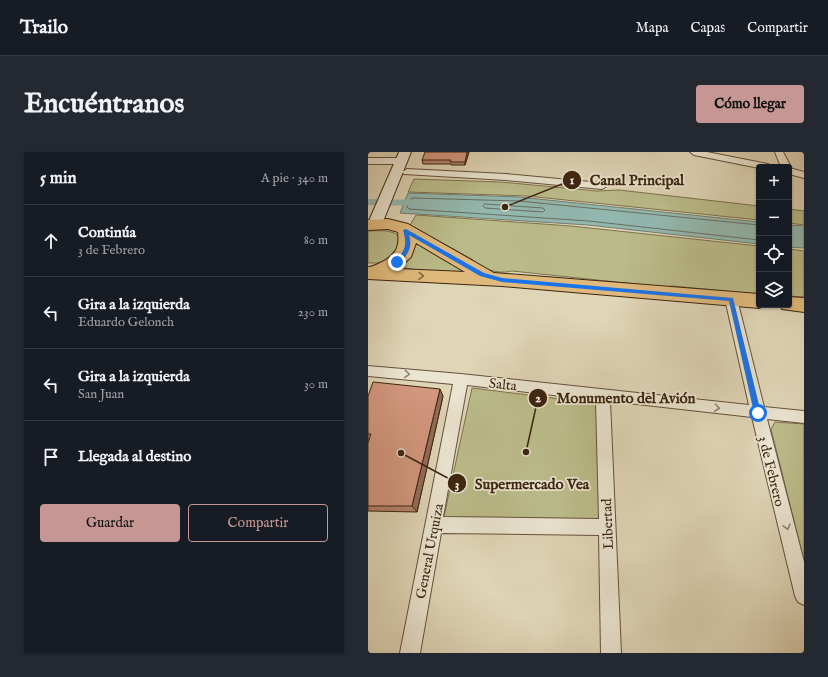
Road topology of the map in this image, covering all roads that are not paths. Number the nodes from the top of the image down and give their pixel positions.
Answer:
1 (415, 152) edge
2 (694, 152) edge
3 (779, 152) edge
4 (706, 153) edge
5 (368, 161) edge
6 (404, 162) edge
7 (756, 164) edge
8 (785, 164) edge
9 (792, 172) edge
10 (804, 175) edge
11 (602, 186) dead end
12 (380, 220) edge
13 (406, 230) junction
14 (370, 273) edge
15 (502, 280) junction
16 (731, 299) junction
17 (756, 302) edge
18 (792, 304) edge
19 (804, 305) edge
20 (368, 371) edge
21 (461, 379) junction
22 (604, 395) junction
23 (758, 413) junction
24 (804, 417) edge
25 (434, 525) junction
26 (607, 527) junction
27 (803, 588) edge
28 (410, 653) edge
29 (611, 653) edge

1 - 6 main road
2 - 4 street
3 - 8 street
4 - 7 street
5 - 6 street
6 - 11 street
6 - 12 main road
9 - 10 street
12 - 13 main road
13 - 14 main road
13 - 15 main road
14 -> 15 main road
15 - 16 main road
16 - 17 main road
16 - 23 street, 3 de Febrero
18 - 19 main road
20 -> 21 street, Salta
21 - 22 street, Salta
21 - 25 street, General Urquiza
22 -> 23 street, Salta
22 - 26 street, Libertad
23 - 24 street, Salta
23 -> 27 street, 3 de Febrero
25 - 26 street
25 - 28 street, General Urquiza
26 - 29 street, Libertad

